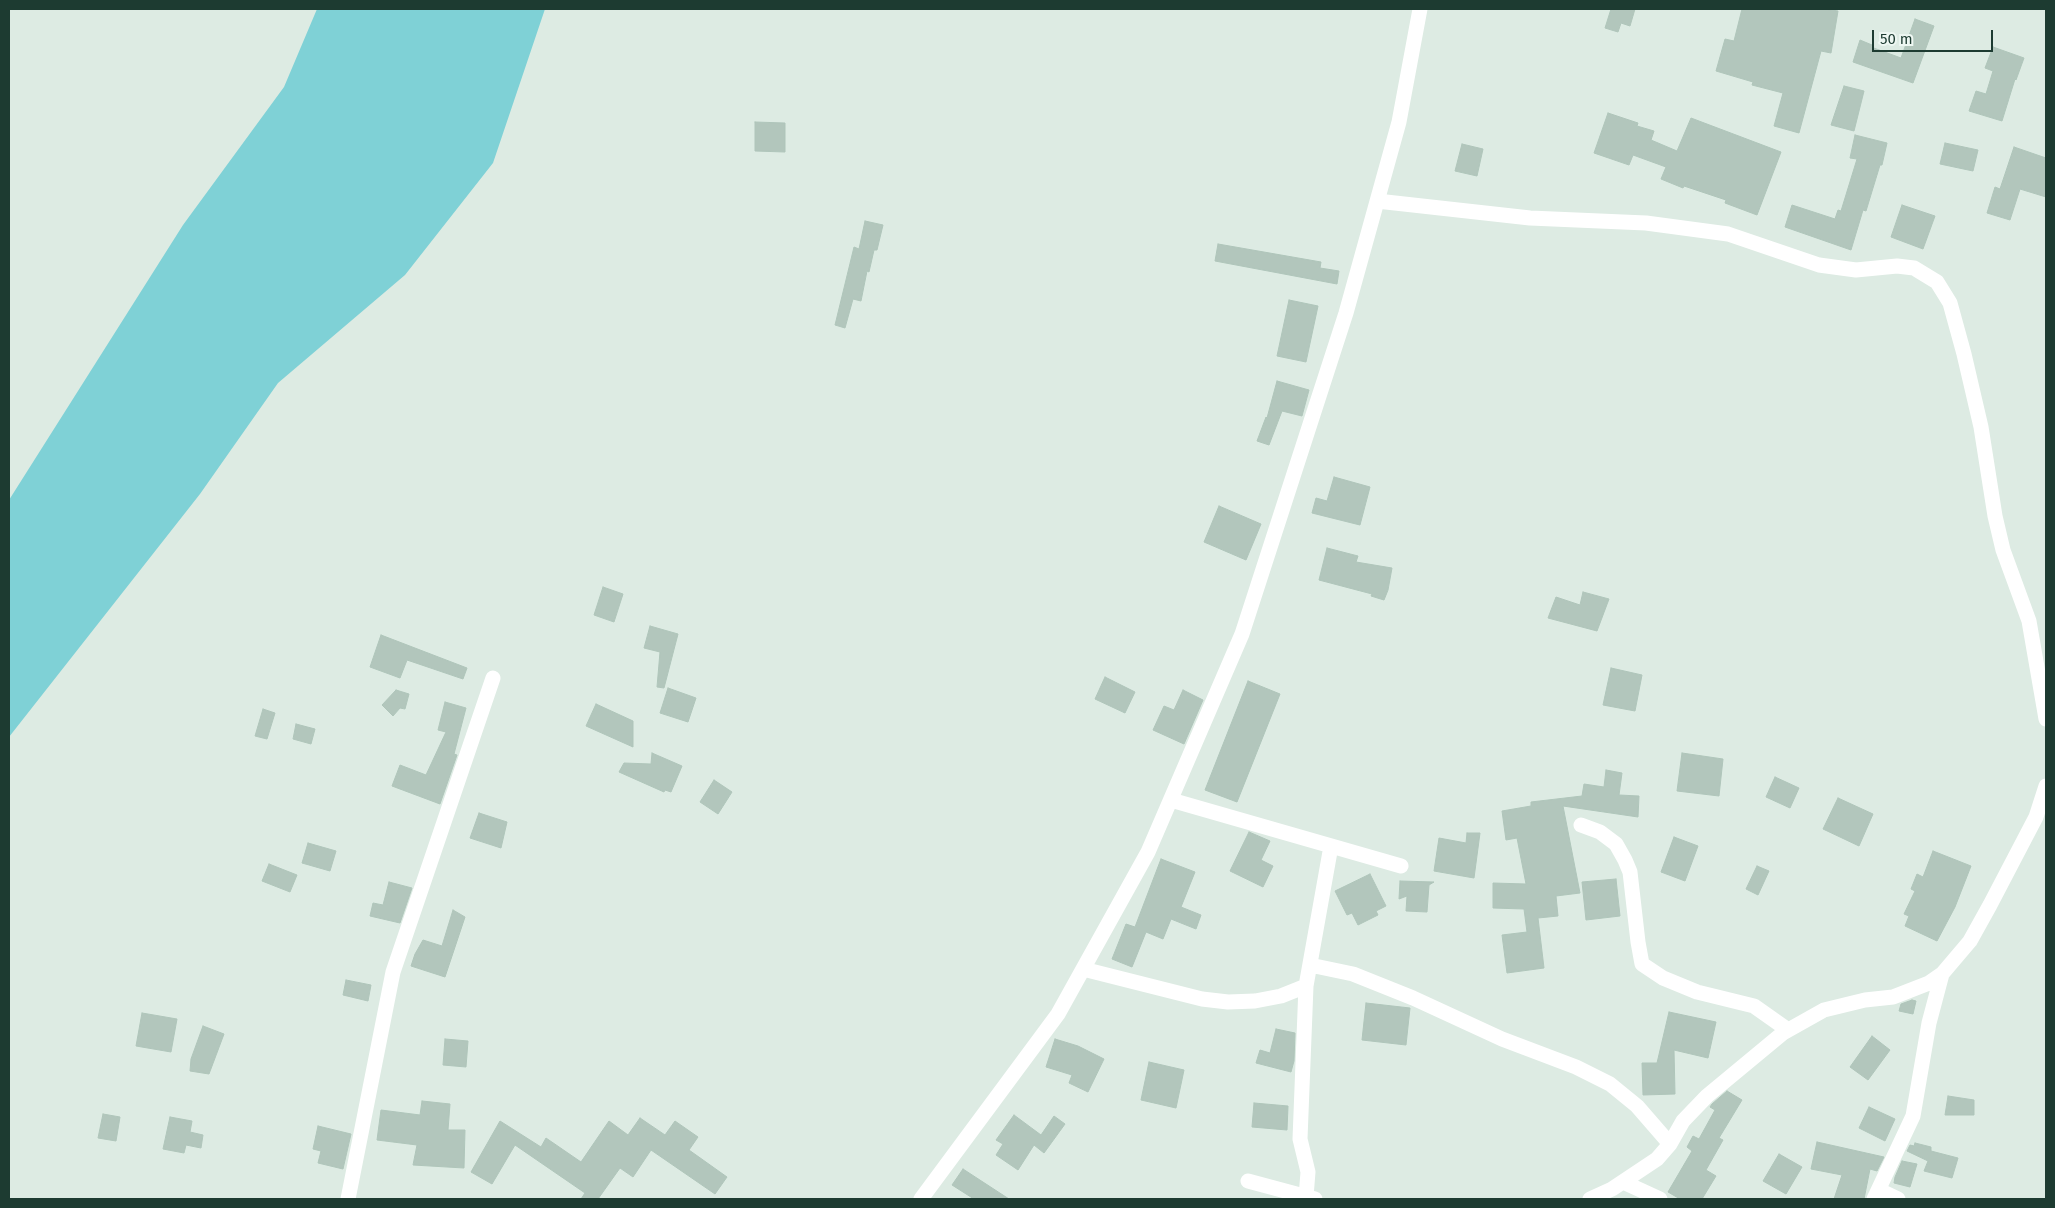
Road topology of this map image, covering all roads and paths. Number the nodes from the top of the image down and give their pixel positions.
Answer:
1 (1420, 9) edge
2 (1377, 201) junction
3 (493, 678) dead end
4 (2046, 719) edge
5 (2046, 786) edge
6 (1171, 800) junction
7 (1581, 825) dead end
8 (1331, 846) junction
9 (1401, 866) dead end
10 (1310, 965) junction
11 (1083, 969) junction
12 (1942, 974) junction
13 (1306, 986) junction
14 (1788, 1030) junction
15 (1670, 1144) junction
16 (1248, 1181) dead end
17 (1623, 1182) junction
18 (1877, 1195) edge
19 (1311, 1198) edge
20 (348, 1199) edge
21 (921, 1199) edge
22 (1590, 1199) edge
23 (1660, 1199) edge
24 (1898, 1199) edge

1 - 2 street
2 - 4 street
2 - 6 street
3 - 20 street
5 - 12 street
6 - 8 street
6 - 11 street
7 - 14 street
8 - 9 street
8 - 10 street
10 - 13 street
10 - 15 street
11 - 13 street
11 - 21 street
12 - 14 street
12 - 18 street
13 - 19 street
14 - 15 street
15 - 17 street
16 - 19 street
17 - 22 street
17 - 23 street
18 - 24 street

